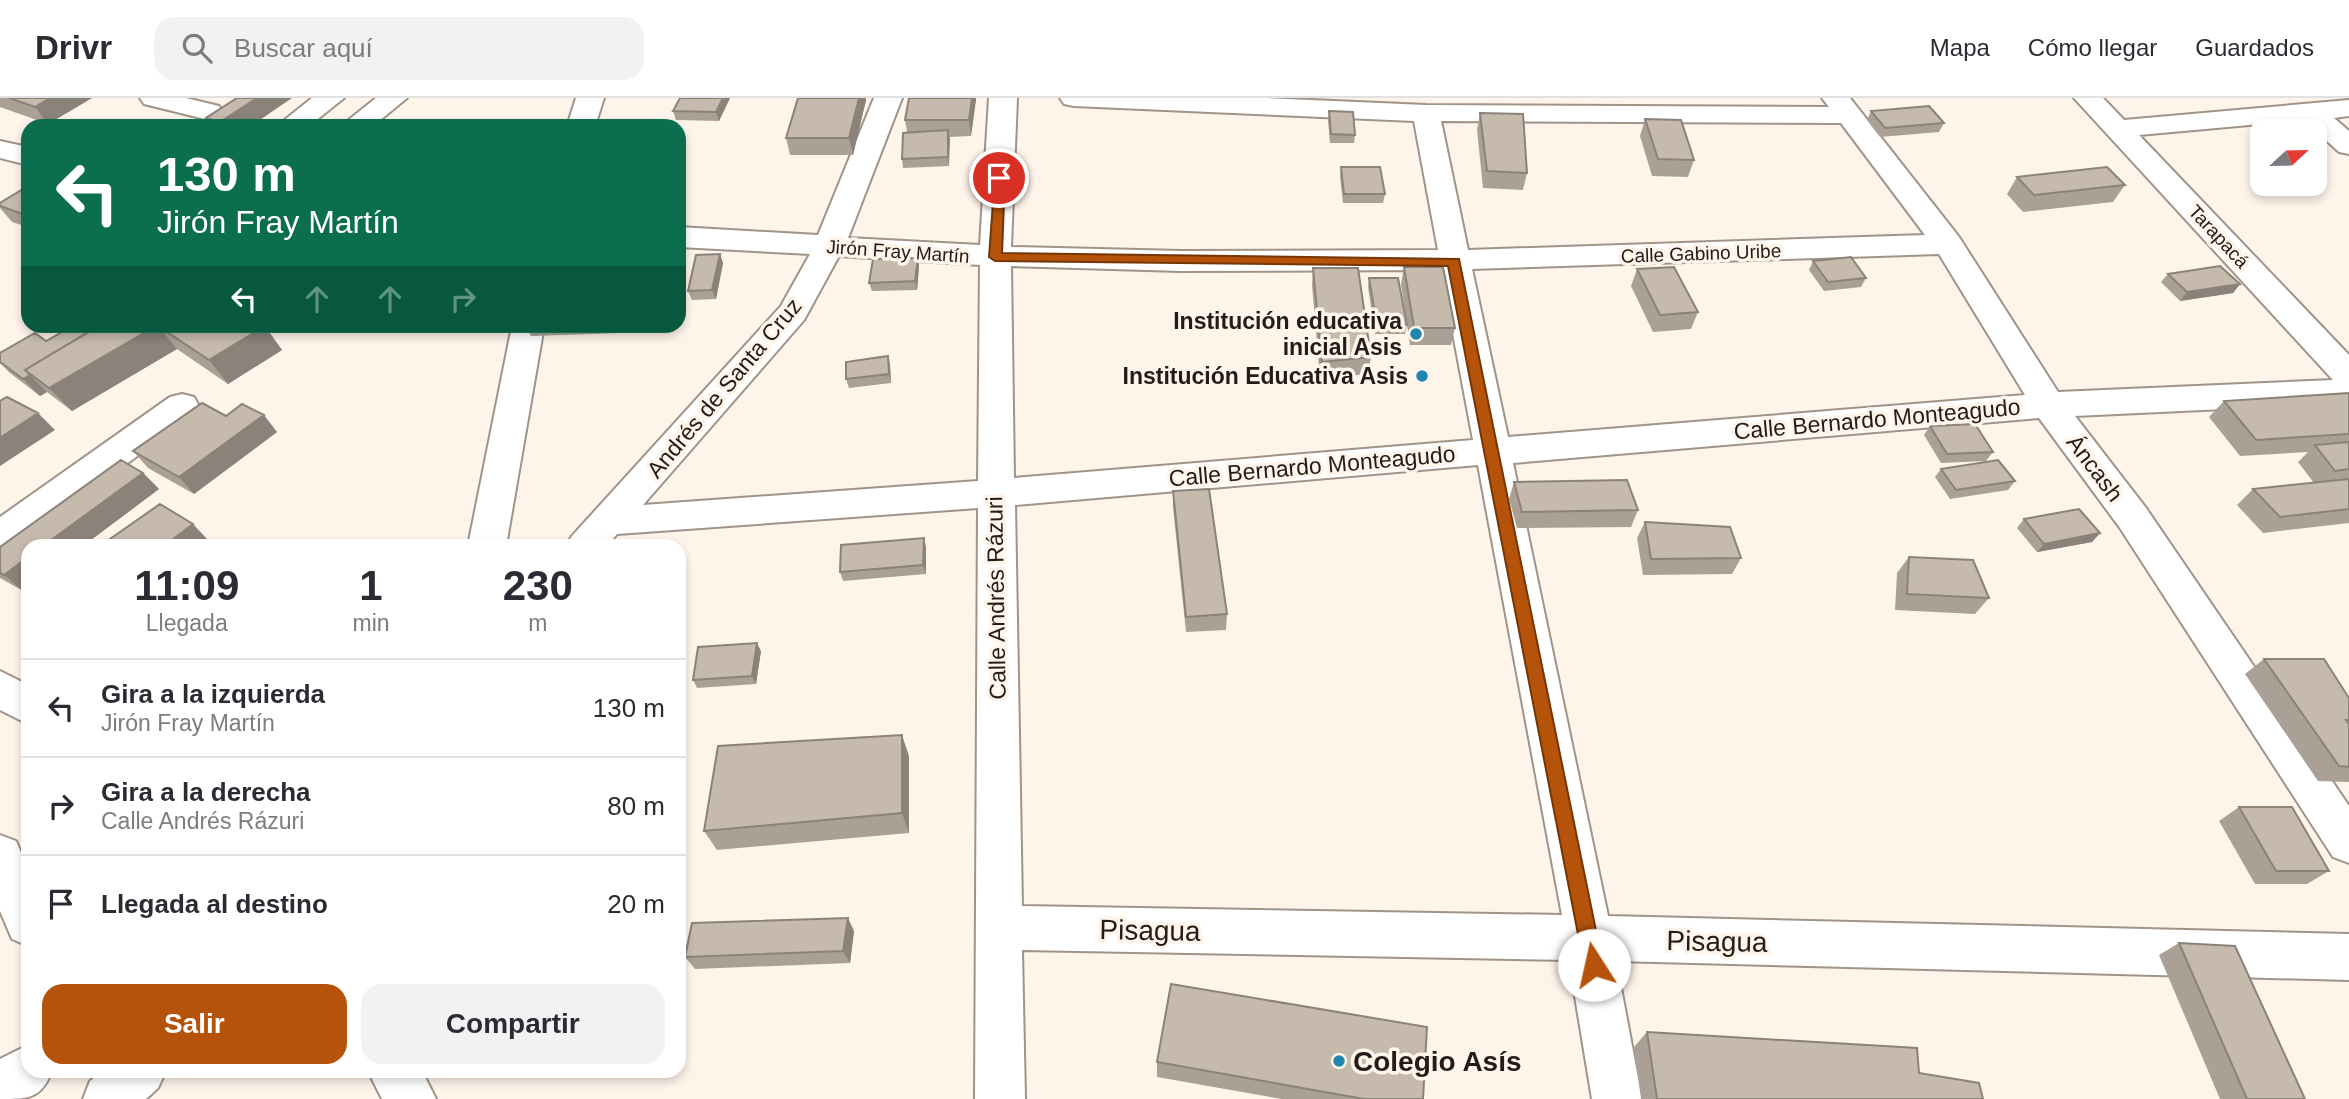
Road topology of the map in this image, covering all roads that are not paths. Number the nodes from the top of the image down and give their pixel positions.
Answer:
1 (154, 98) edge
2 (330, 98) edge
3 (393, 98) edge
4 (590, 98) edge
5 (888, 98) edge
6 (1003, 98) edge
7 (1074, 98) edge
8 (2088, 98) edge
9 (1841, 106) edge
10 (2349, 108) edge
11 (209, 112) edge
12 (2311, 112) junction
13 (1426, 113) junction
14 (301, 119) edge
15 (364, 119) edge
16 (583, 119) edge
17 (2116, 129) junction
18 (2349, 146) edge
19 (0, 149) edge
20 (21, 154) edge
21 (686, 237) edge
22 (1948, 244) junction
23 (829, 247) junction
24 (995, 257) junction
25 (1454, 262) junction
26 (527, 333) edge
27 (2349, 376) edge
28 (2349, 391) edge
29 (2048, 405) junction
30 (181, 406) dead end
31 (1492, 450) junction
32 (995, 493) junction
33 (610, 522) junction
34 (0, 536) edge
35 (488, 539) edge
36 (592, 539) edge
37 (0, 688) edge
38 (21, 702) edge
39 (2349, 843) edge
40 (0, 855) edge
41 (21, 907) edge
42 (1000, 928) junction
43 (1589, 938) junction
44 (2349, 957) edge
45 (21, 1074) edge
46 (95, 1078) edge
47 (132, 1078) edge
48 (398, 1078) edge
49 (0, 1087) edge
50 (106, 1099) edge
51 (411, 1099) edge
52 (1000, 1099) edge
53 (1617, 1099) edge

1 - 11 street
2 - 14 street
3 - 15 street
4 - 16 street
5 - 23 street, Andrés de Santa Cruz
6 - 24 street, Calle Andrés Rázuri
7 - 13 street
8 - 17 street, Tarapacá
9 - 13 street
9 - 22 street, Áncash
10 - 12 street
12 - 17 street
12 - 18 street
13 - 25 street
17 - 27 street, Tarapacá
19 - 20 street
21 - 23 street, Jirón Fray Martín
22 - 25 street, Calle Gabino Uribe
22 - 29 street, Áncash
23 - 24 street, Jirón Fray Martín
23 - 33 street, Andrés de Santa Cruz
24 - 25 street, Jirón Fray Martín
24 - 32 street, Calle Andrés Rázuri
25 - 31 street
26 - 35 street
28 - 29 street, Calle Bernardo Monteagudo
29 - 31 street, Calle Bernardo Monteagudo
29 - 39 street, Áncash
30 - 34 street
31 - 32 street, Calle Bernardo Monteagudo
31 - 43 street
32 - 33 street, Calle Bernardo Monteagudo
32 - 42 street, Calle Andrés Rázuri
33 - 36 street, Andrés de Santa Cruz
37 - 38 street
40 - 41 street
42 - 43 street, Pisagua
42 - 52 street, Calle Andrés Rázuri
43 - 44 street, Pisagua
43 - 53 street
45 - 49 street
46 - 50 street
47 - 50 street
48 - 51 street

